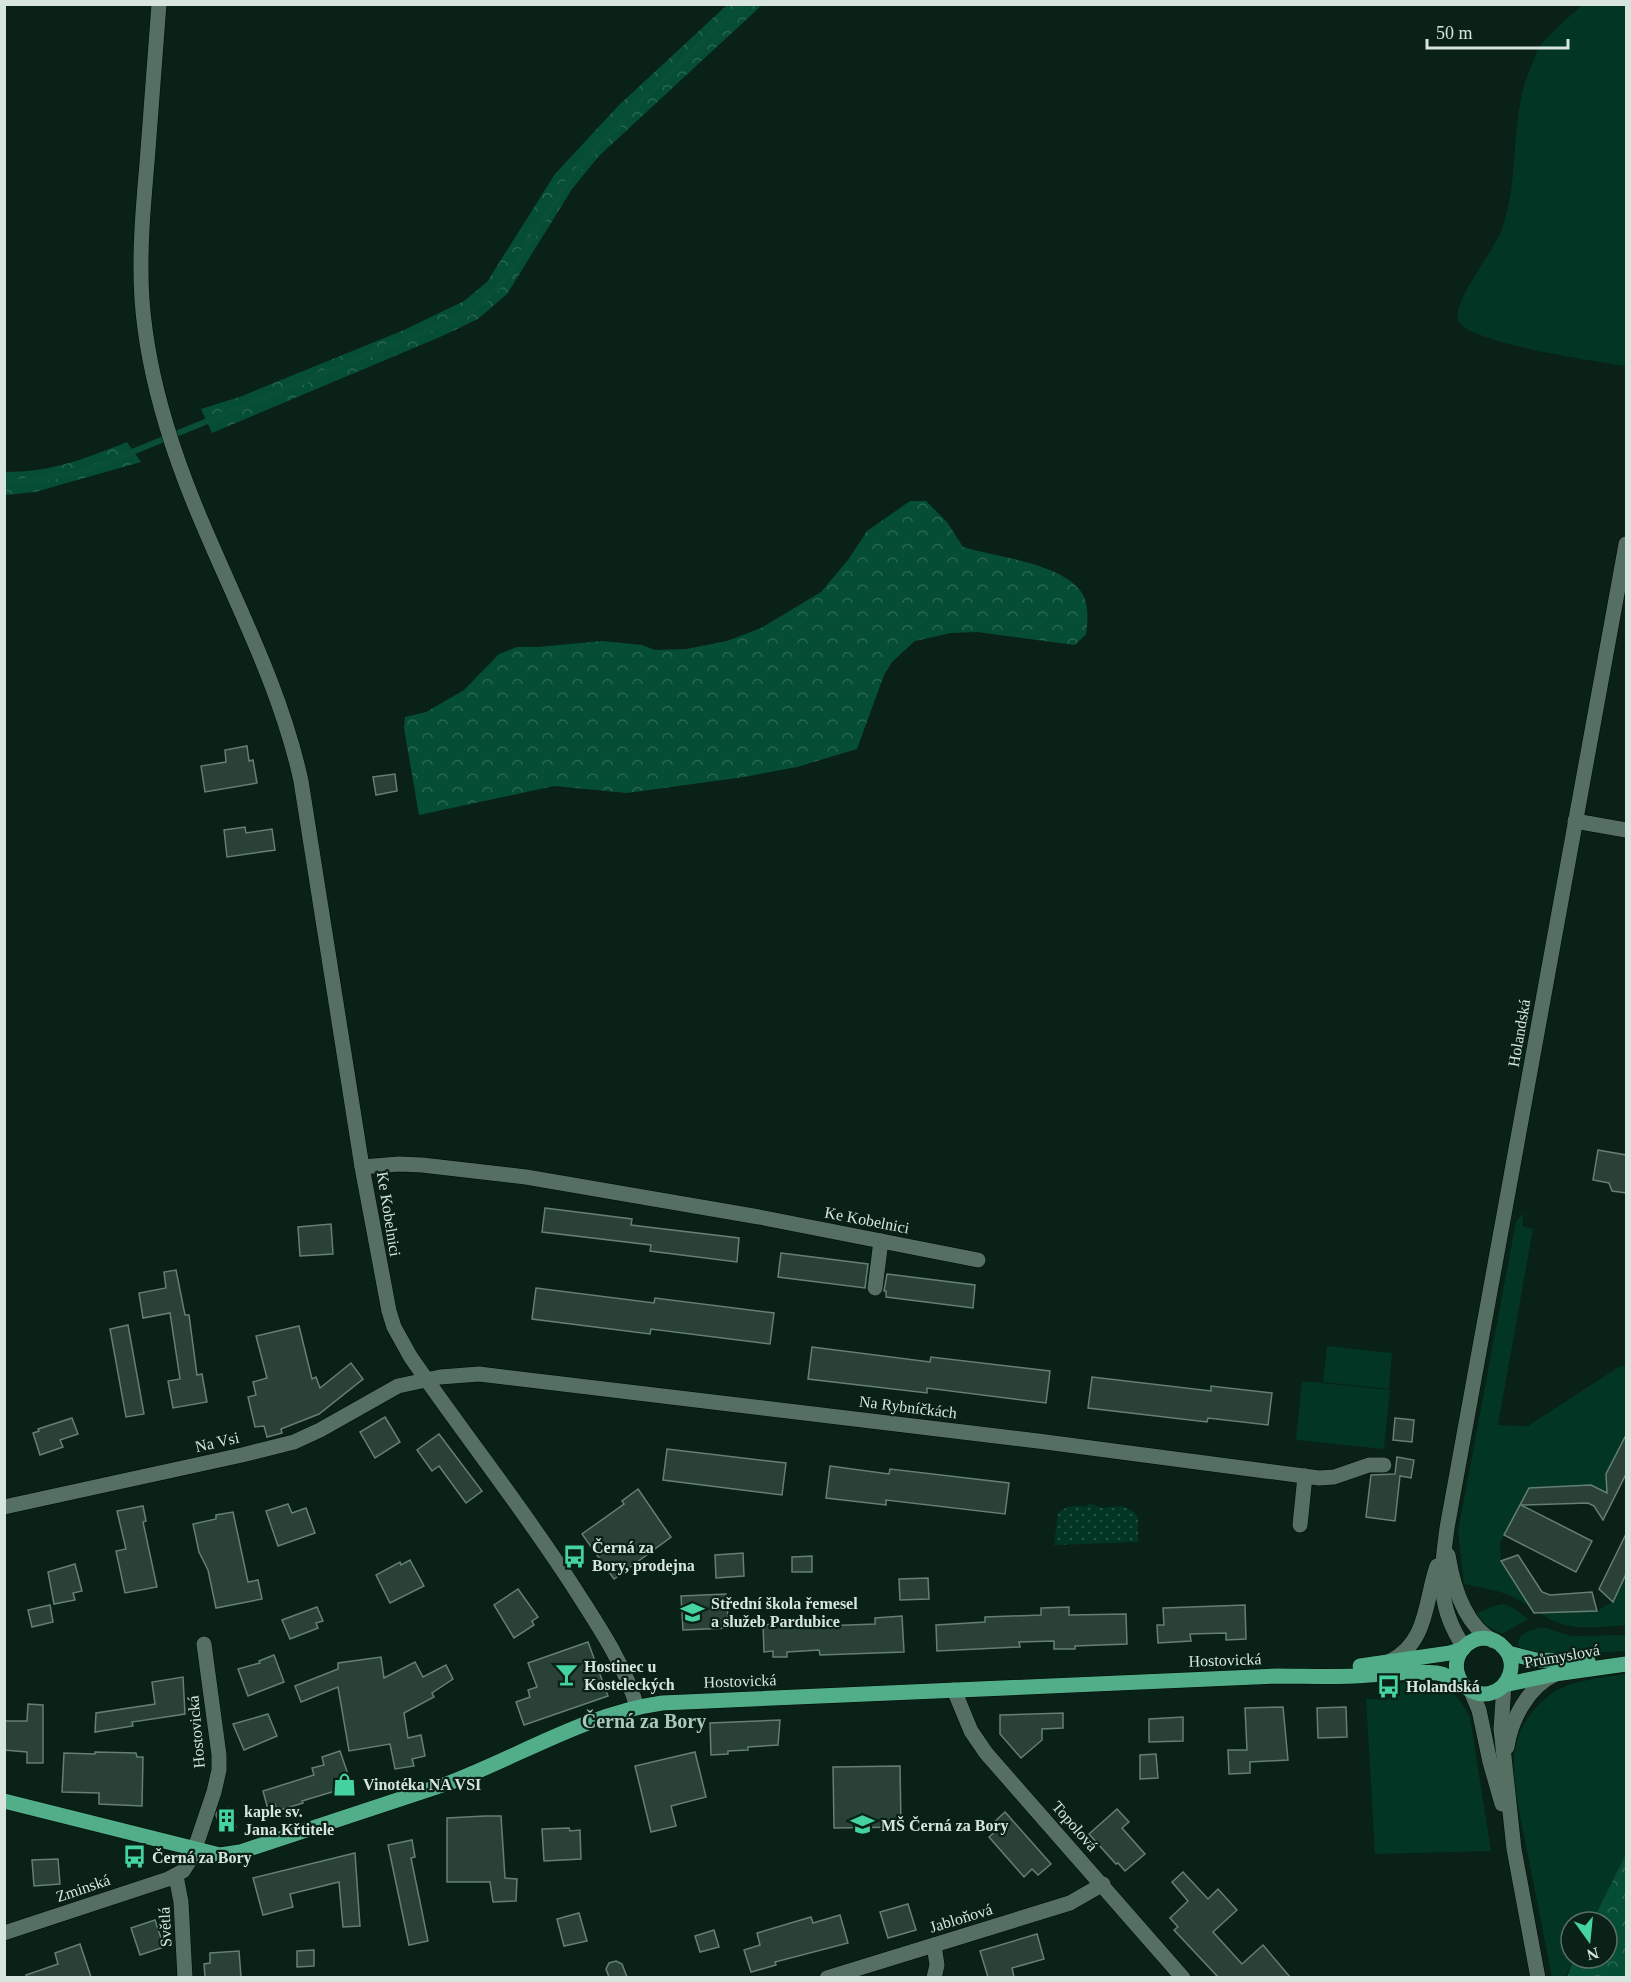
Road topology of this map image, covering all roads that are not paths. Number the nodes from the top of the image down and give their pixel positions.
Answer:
1 (159, 4) edge
2 (1626, 544) edge
3 (1575, 821) junction
4 (1626, 830) edge
5 (362, 1167) junction
6 (881, 1241) junction
7 (978, 1260) dead end
8 (875, 1288) dead end
9 (426, 1379) junction
10 (1384, 1465) dead end
11 (1305, 1476) junction
12 (4, 1507) edge
13 (1300, 1525) dead end
14 (1448, 1528) junction
15 (1493, 1641) junction
16 (204, 1644) dead end
17 (1463, 1648) junction
18 (1508, 1653) junction
19 (1388, 1662) junction
20 (1626, 1663) edge
21 (1555, 1674) junction
22 (1277, 1676) junction
23 (1504, 1685) junction
24 (1468, 1689) junction
25 (954, 1690) junction
26 (637, 1707) junction
27 (1505, 1768) junction
28 (4, 1802) edge
29 (1514, 1849) junction
30 (195, 1850) junction
31 (176, 1876) junction
32 (1103, 1884) junction
33 (4, 1933) edge
34 (934, 1945) junction
35 (185, 1977) edge
36 (827, 1977) edge
37 (934, 1977) edge
38 (1183, 1977) edge
39 (1538, 1977) edge

1 - 5 street
2 - 3 street, Holandská
3 - 4 street
3 - 14 street, Holandská
5 - 6 street, Ke Kobelnici
5 - 9 street, Ke Kobelnici
6 - 7 street, Ke Kobelnici
6 - 8 street
9 - 11 street, Na Rybníčkách
9 - 12 street, Na Vsi
9 - 26 street, Ke Kobelnici
10 - 11 street, Na Rybníčkách
11 - 13 street
14 - 15 street, Holandská
14 - 17 street, Holandská
14 - 19 street, Holandská
15 - 17 main road, Hostovická
15 - 18 main road
16 - 30 street, Hostovická
17 - 19 main road, Hostovická
17 - 24 main road
18 - 20 main road, Průmyslová
18 - 23 main road
19 - 22 main road, Hostovická
20 - 21 main road, Průmyslová
21 - 23 main road, Průmyslová
21 - 27 street
22 - 24 main road, Hostovická
22 - 25 main road, Hostovická
23 - 24 main road
23 - 27 street
24 - 29 street
25 - 26 main road, Hostovická
25 - 32 street, Topolová
26 - 30 main road, Hostovická
27 - 29 street
28 - 30 main road, Hostovická
29 - 39 street
30 - 31 street
31 - 33 street, Zminská
31 - 35 street, Světlá
32 - 34 street, Jabloňová
32 - 38 street, Topolová
34 - 36 street, Jabloňová
34 - 37 street

